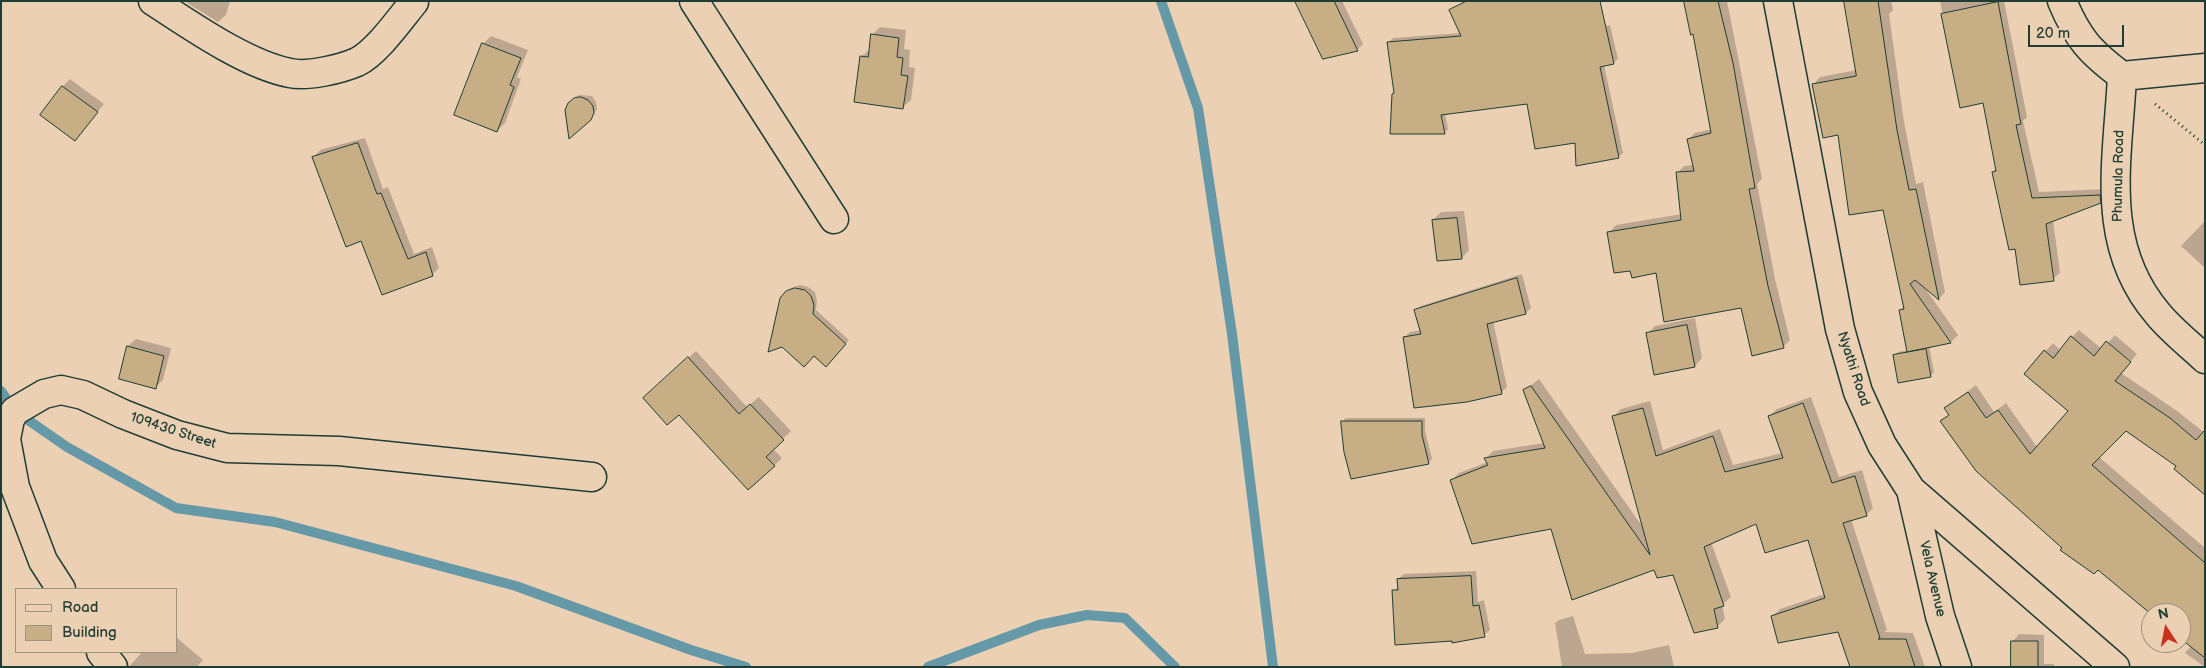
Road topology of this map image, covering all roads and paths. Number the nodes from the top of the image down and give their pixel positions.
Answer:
1 (153, 1) edge
2 (694, 1) edge
3 (1778, 1) edge
4 (2062, 1) edge
5 (414, 2) edge
6 (2205, 68) edge
7 (2122, 76) junction
8 (2205, 145) edge
9 (834, 219) dead end
10 (2205, 359) edge
11 (592, 477) dead end
12 (1912, 490) junction
13 (60, 588) edge
14 (102, 653) edge
15 (113, 667) edge
16 (1957, 667) edge
17 (2115, 667) edge

1 - 5 street
2 - 9 street
3 - 12 street, Nyathi Road
4 - 7 street
6 - 7 street
7 - 8 path
7 - 10 street, Phumula Road
11 - 13 street, 109430 Street
12 - 16 street, Vela Avenue
12 - 17 street, Nyathi Road
14 - 15 street

